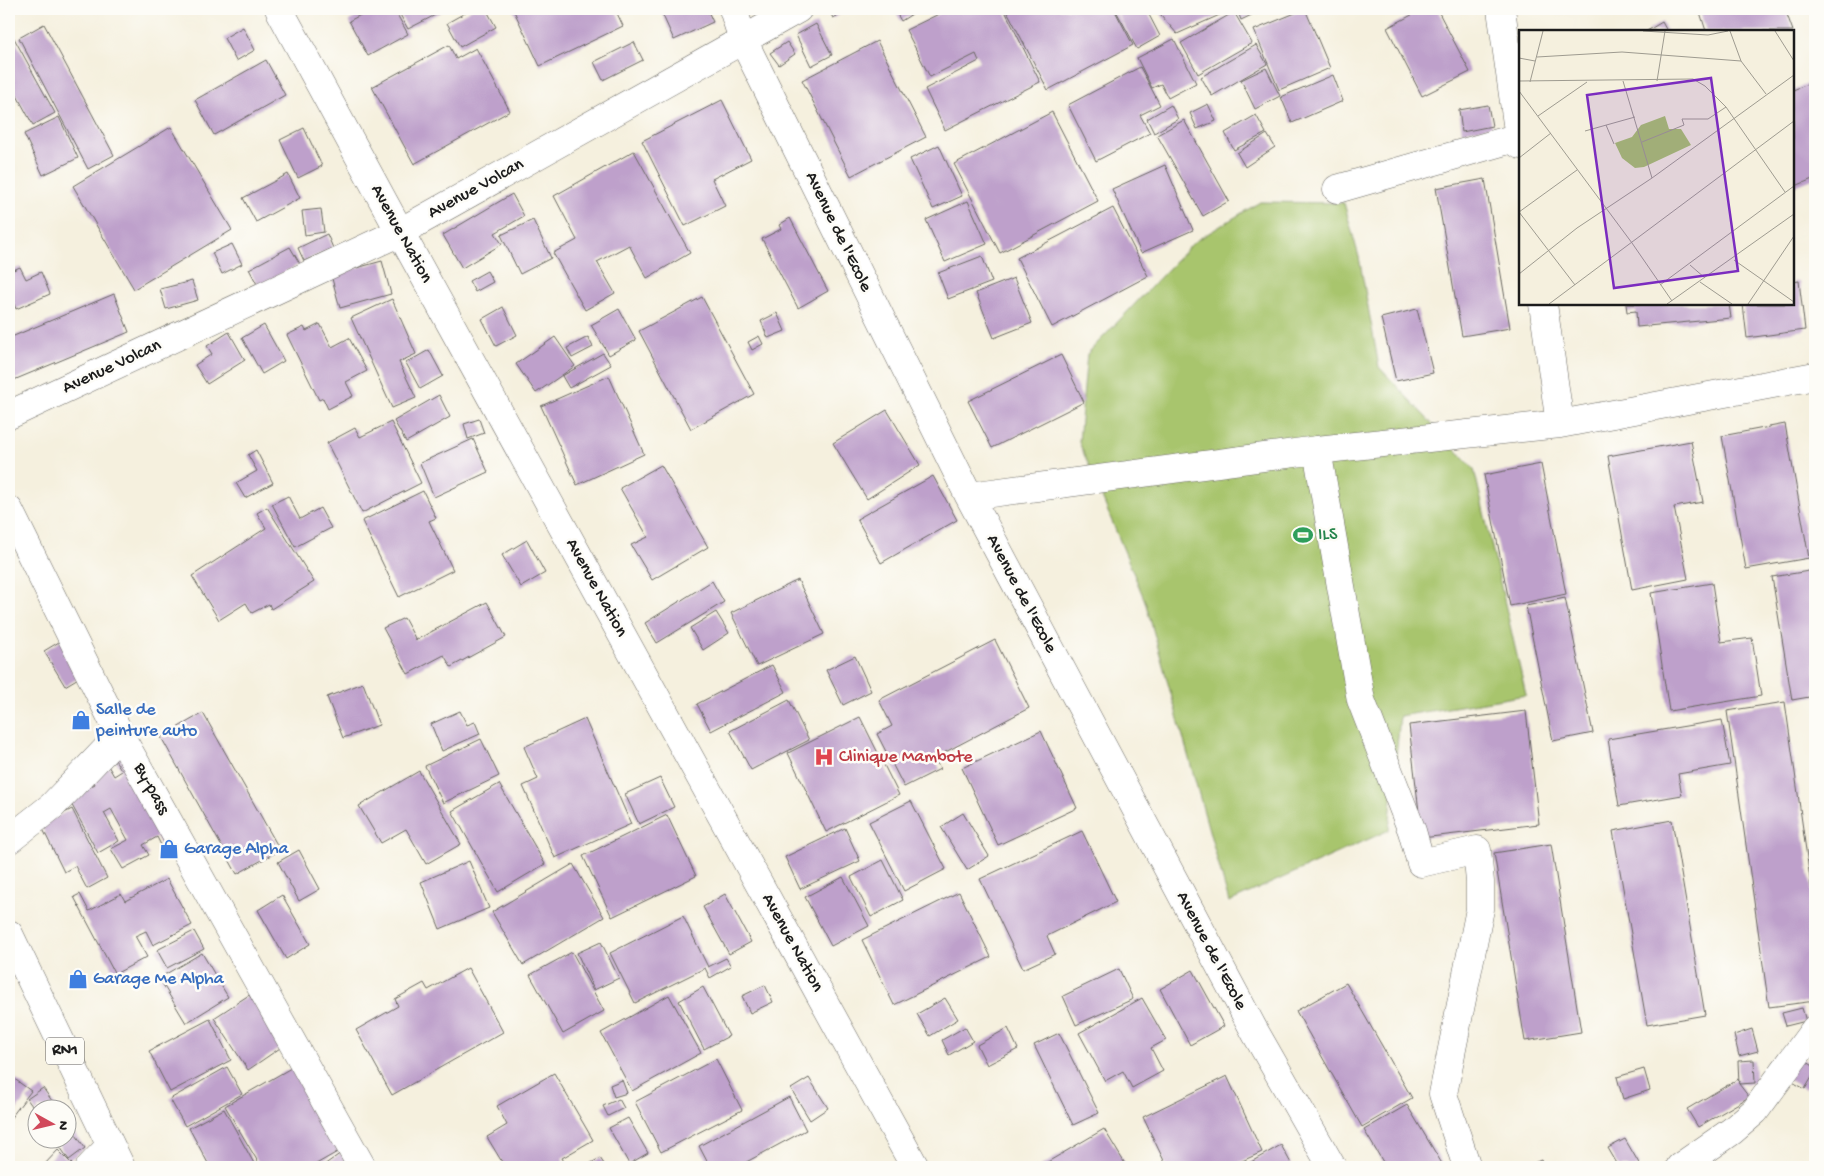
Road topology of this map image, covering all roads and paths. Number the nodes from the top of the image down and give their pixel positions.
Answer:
1 (279, 9) edge
2 (733, 9) edge
3 (798, 9) edge
4 (1501, 9) edge
5 (743, 40) junction
6 (1519, 134) edge
7 (1519, 141) edge
8 (1337, 189) dead end
9 (400, 232) junction
10 (1543, 305) edge
11 (1815, 376) edge
12 (9, 415) edge
13 (1560, 424) junction
14 (1317, 450) junction
15 (969, 496) junction
16 (9, 510) edge
17 (120, 736) junction
18 (9, 840) edge
19 (9, 934) edge
20 (1815, 1029) edge
21 (116, 1157) edge
22 (90, 1167) edge
23 (362, 1167) edge
24 (915, 1167) edge
25 (1332, 1167) edge
26 (1467, 1167) edge
27 (1680, 1167) edge

1 - 9 main road, Avenue Nation
2 - 5 main road, Avenue de l'Ecole
3 - 5 main road, Avenue Volcan
4 - 6 main road
5 - 9 main road, Avenue Volcan
5 - 15 main road, Avenue de l'Ecole
7 - 8 main road
9 - 12 main road, Avenue Volcan
9 - 24 main road, Avenue Nation
10 - 13 main road
11 - 13 main road
13 - 14 main road
14 - 15 main road
14 - 26 main road
15 - 25 main road, Avenue de l'Ecole
16 - 17 main road, By-pass
17 - 18 main road
17 - 23 main road, By-pass
19 - 21 main road, RN1
20 - 27 main road
21 - 22 main road

